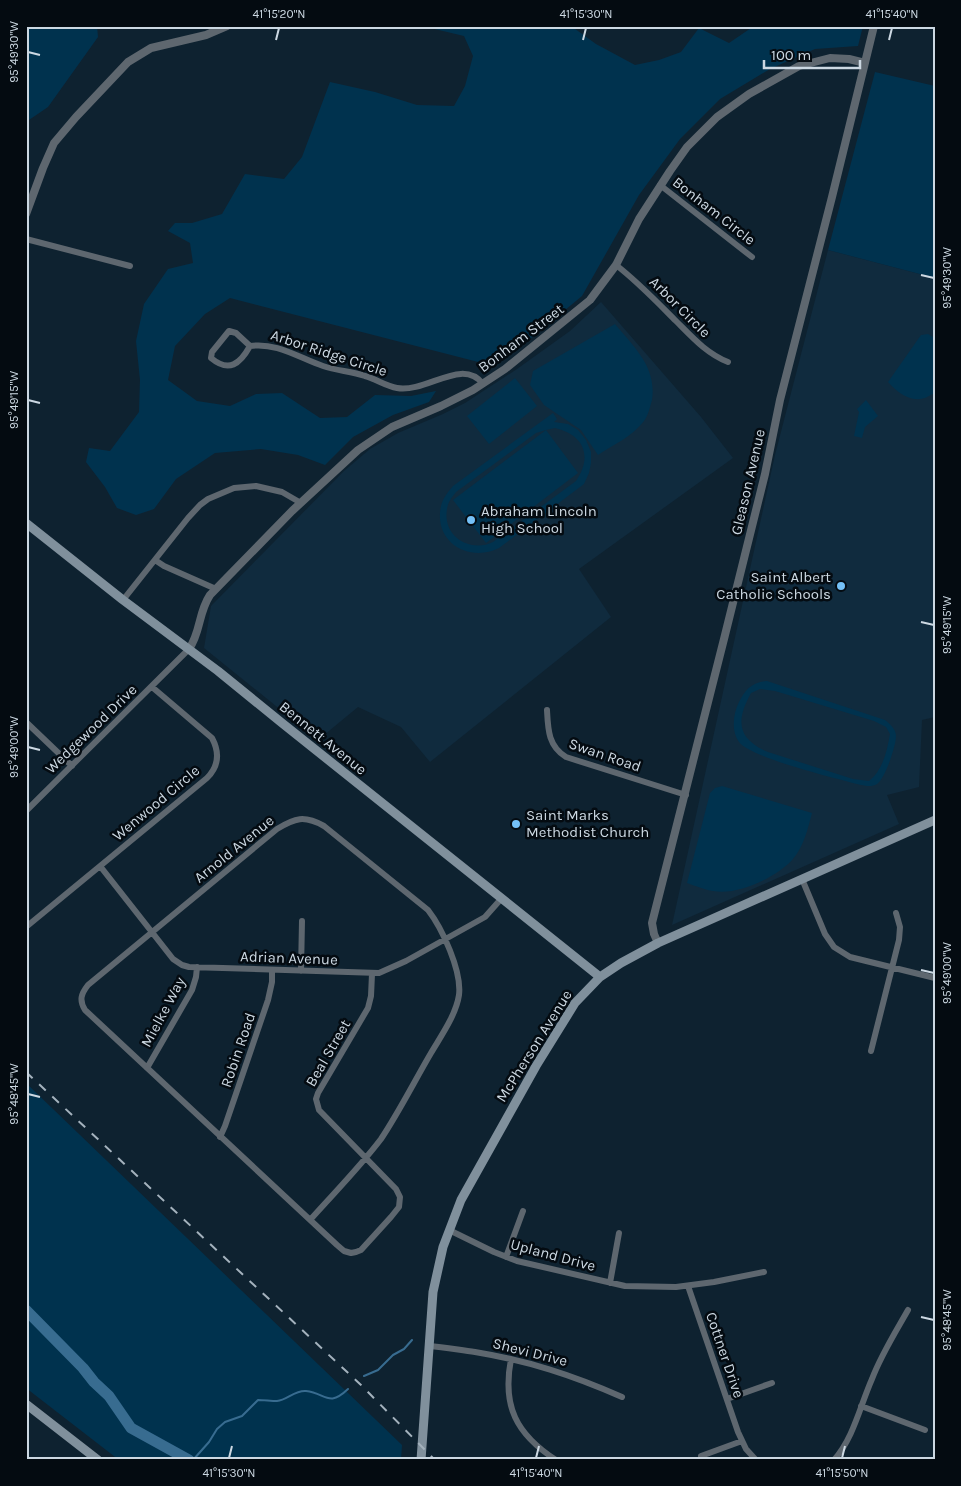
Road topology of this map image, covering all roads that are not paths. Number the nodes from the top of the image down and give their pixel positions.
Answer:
1 (227, 26) edge
2 (874, 26) edge
3 (865, 63) junction
4 (660, 185) junction
5 (26, 214) edge
6 (26, 239) edge
7 (752, 258) dead end
8 (616, 265) junction
9 (130, 266) dead end
10 (250, 346) junction
11 (728, 362) dead end
12 (483, 384) junction
13 (301, 503) junction
14 (26, 524) edge
15 (154, 560) junction
16 (216, 588) junction
17 (123, 600) junction
18 (189, 650) junction
19 (152, 687) junction
20 (547, 710) dead end
21 (26, 722) edge
22 (72, 766) junction
23 (686, 795) junction
24 (26, 810) edge
25 (935, 820) edge
26 (100, 866) junction
27 (802, 879) junction
28 (502, 900) junction
29 (896, 913) dead end
30 (302, 921) dead end
31 (26, 927) edge
32 (151, 932) junction
33 (445, 940) junction
34 (658, 943) junction
35 (196, 967) junction
36 (892, 968) junction
37 (272, 970) junction
38 (301, 971) junction
39 (372, 974) junction
40 (600, 978) junction
41 (935, 978) edge
42 (871, 1051) dead end
43 (147, 1068) junction
44 (220, 1136) junction
45 (365, 1158) junction
46 (523, 1211) dead end
47 (310, 1220) junction
48 (449, 1230) junction
49 (619, 1233) dead end
50 (506, 1257) junction
51 (764, 1272) dead end
52 (610, 1283) junction
53 (688, 1286) junction
54 (908, 1310) dead end
55 (429, 1346) junction
56 (511, 1358) junction
57 (772, 1383) dead end
58 (622, 1397) dead end
59 (727, 1399) junction
60 (26, 1404) edge
61 (861, 1406) junction
62 (925, 1430) dead end
63 (742, 1441) junction
64 (701, 1456) dead end
65 (98, 1460) edge
66 (421, 1460) edge
67 (556, 1460) edge
68 (756, 1460) edge
69 (834, 1460) edge

1 - 5 street
2 - 3 street, Gleason Avenue
3 - 4 street, Bonham Street
3 - 23 street, Gleason Avenue
4 - 7 street, Bonham Circle
4 - 8 street, Bonham Street
6 - 9 street
8 - 11 street, Arbor Circle
8 - 12 street, Bonham Street
10 - 10 street
10 - 12 street, Arbor Ridge Circle
12 - 13 street, Bonham Street
13 - 15 street
13 - 16 street, Bonham Street
14 - 17 main road, Bennett Avenue
15 - 16 street
15 - 17 street
16 - 18 street, Bonham Street
17 - 18 main road, Bennett Avenue
18 - 19 street, Wedgewood Drive
18 - 28 main road, Bennett Avenue
19 - 22 street, Wedgewood Drive
19 - 26 street, Wenwood Circle
20 - 23 street, Swan Road
21 - 22 street
22 - 24 street, Wedgewood Drive
23 - 34 street, Gleason Avenue
25 - 27 main road, McPherson Avenue
26 - 31 street, Wenwood Circle
26 - 32 street, Adrian Avenue
27 - 34 main road, McPherson Avenue
27 - 36 street
28 - 33 street, Adrian Avenue
28 - 40 main road, Bennett Avenue
29 - 36 street
30 - 38 street
32 - 33 street, Arnold Avenue
32 - 35 street, Adrian Avenue
32 - 43 street, Arnold Avenue
33 - 39 street, Adrian Avenue
33 - 45 street, Arnold Avenue
34 - 40 main road, McPherson Avenue
35 - 37 street, Adrian Avenue
35 - 43 street, Mielke Way
36 - 41 street
36 - 42 street
37 - 38 street, Adrian Avenue
37 - 44 street, Robin Road
38 - 39 street, Adrian Avenue
39 - 45 street, Beal Street
40 - 48 main road, McPherson Avenue
43 - 44 street, Arnold Avenue
44 - 47 street, Arnold Avenue
45 - 47 street, Arnold Avenue
45 - 47 street, Beal Street
46 - 50 street
48 - 50 street, Upland Drive
48 - 55 main road, McPherson Avenue
49 - 52 street
50 - 52 street, Upland Drive
51 - 53 street
52 - 53 street, Upland Drive
53 - 59 street, Cottner Drive
54 - 61 street
55 - 56 street, Shevi Drive
55 - 66 main road, McPherson Avenue
56 - 58 street, Shevi Drive
56 - 67 street
57 - 59 street
59 - 63 street, Cottner Drive
60 - 65 main road
61 - 62 street
61 - 69 street
63 - 64 street
63 - 68 street, Cottner Drive

